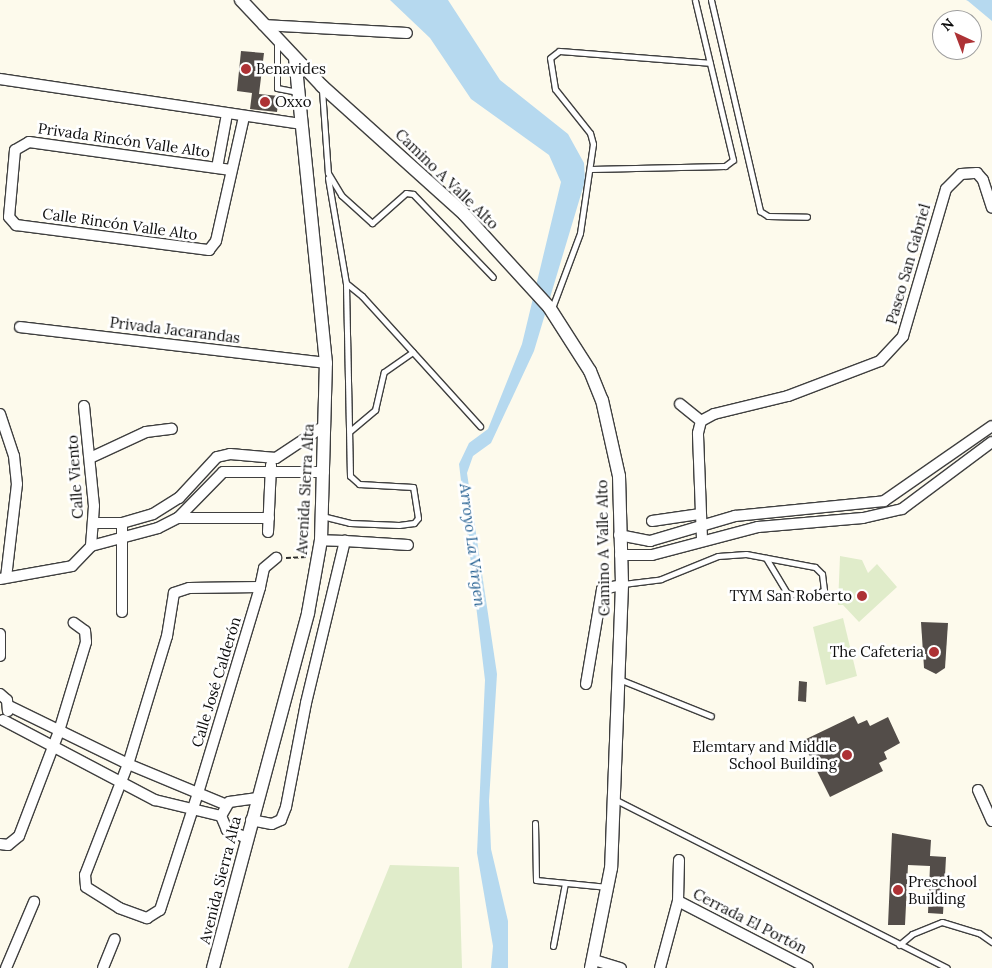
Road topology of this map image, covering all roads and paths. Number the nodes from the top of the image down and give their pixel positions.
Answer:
1 (241, 0) edge
2 (695, 0) edge
3 (711, 0) edge
4 (263, 25) junction
5 (407, 33) dead end
6 (277, 40) junction
7 (295, 60) junction
8 (710, 63) junction
9 (0, 78) edge
10 (322, 86) junction
11 (298, 92) junction
12 (228, 114) junction
13 (244, 117) junction
14 (301, 124) junction
15 (217, 168) junction
16 (591, 168) junction
17 (231, 170) junction
18 (328, 173) junction
19 (992, 208) edge
20 (807, 217) dead end
21 (10, 220) joint
22 (493, 277) dead end
23 (346, 283) junction
24 (550, 308) junction
25 (20, 327) dead end
26 (413, 352) junction
27 (326, 363) junction
28 (680, 404) dead end
29 (84, 406) dead end
30 (0, 414) edge
31 (701, 421) junction
32 (324, 426) junction
33 (480, 426) dead end
34 (992, 426) edge
35 (172, 429) dead end
36 (350, 431) junction
37 (992, 442) edge
38 (968, 444) junction
39 (976, 454) junction
40 (90, 458) junction
41 (271, 459) junction
42 (204, 469) junction
43 (271, 471) junction
44 (324, 472) junction
45 (214, 478) junction
46 (896, 497) junction
47 (902, 509) junction
48 (795, 510) junction
49 (700, 514) junction
50 (322, 516) junction
51 (178, 518) junction
52 (269, 518) junction
53 (652, 521) dead end
54 (94, 523) junction
55 (122, 523) junction
56 (795, 524) junction
57 (700, 526) junction
58 (268, 532) dead end
59 (619, 535) junction
60 (123, 538) junction
61 (702, 539) junction
62 (321, 540) junction
63 (345, 541) junction
64 (650, 541) junction
65 (408, 545) dead end
66 (91, 546) junction
67 (620, 555) junction
68 (652, 555) junction
69 (319, 556) junction
70 (766, 558) junction
71 (272, 560) joint
72 (3, 578) edge
73 (622, 584) junction
74 (260, 587) junction
75 (122, 612) dead end
76 (74, 623) dead end
77 (0, 634) edge
78 (0, 656) edge
79 (618, 678) junction
80 (586, 684) dead end
81 (0, 694) edge
82 (9, 706) junction
83 (711, 716) dead end
84 (1, 720) edge
85 (59, 731) junction
86 (54, 744) junction
87 (128, 764) junction
88 (122, 781) junction
89 (978, 790) dead end
90 (198, 792) junction
91 (256, 798) junction
92 (614, 799) junction
93 (224, 804) junction
94 (192, 811) junction
95 (221, 816) junction
96 (251, 820) junction
97 (992, 821) edge
98 (535, 824) dead end
99 (247, 838) junction
100 (0, 844) edge
101 (679, 860) dead end
102 (565, 883) junction
103 (608, 887) junction
104 (678, 901) junction
105 (34, 902) dead end
106 (115, 939) dead end
107 (992, 942) edge
108 (899, 945) junction
109 (553, 946) dead end
110 (592, 964) edge
111 (6, 968) edge
112 (103, 968) edge
113 (213, 968) edge
114 (621, 968) edge
115 (660, 968) edge
116 (808, 968) edge
117 (947, 968) edge

1 - 4 street, Camino A Valle Alto
2 - 8 lane
3 - 20 lane
4 - 5 street
4 - 6 street, Camino A Valle Alto
6 - 7 street, Camino A Valle Alto
6 - 11 lane
7 - 10 street, Camino A Valle Alto
7 - 11 street, Avenida Sierra Alta
8 - 16 lane
8 - 16 lane
9 - 12 street
10 - 18 lane
10 - 24 street, Camino A Valle Alto
11 - 14 street, Avenida Sierra Alta
12 - 13 street
12 - 15 street
13 - 14 street
13 - 17 street, Calle Rincón Valle Alto
14 - 27 street, Avenida Sierra Alta
15 - 17 street, Privada Rincón Valle Alto
15 - 21 street, Privada Rincón Valle Alto
16 - 24 lane
17 - 21 street, Calle Rincón Valle Alto
18 - 22 lane
18 - 23 lane
19 - 31 street, Paseo San Gabriel
23 - 26 lane
23 - 36 lane
24 - 59 street, Camino A Valle Alto
25 - 27 street, Privada Jacarandas
26 - 33 lane
26 - 36 lane
27 - 32 street, Avenida Sierra Alta
28 - 31 street
29 - 40 street, Calle Viento
30 - 72 street
31 - 49 street
32 - 41 street
32 - 44 street, Avenida Sierra Alta
34 - 38 street
35 - 40 street
36 - 50 lane
37 - 39 street
38 - 39 street
38 - 46 street
39 - 47 street
40 - 54 street, Calle Viento
41 - 42 street
41 - 43 street
42 - 45 street
42 - 55 street
43 - 44 street
43 - 45 street
43 - 52 street
44 - 50 street, Avenida Sierra Alta
45 - 51 street
46 - 47 street
46 - 48 street
47 - 56 street
48 - 56 street
48 - 57 street
49 - 53 street
49 - 57 street
50 - 62 street, Avenida Sierra Alta
51 - 52 street
51 - 60 street
52 - 58 street
54 - 55 street
54 - 66 street, Calle Viento
55 - 60 street
56 - 61 street
57 - 61 street
57 - 64 street
59 - 64 street
59 - 67 street, Camino A Valle Alto
60 - 66 street
60 - 75 street
61 - 68 street
62 - 63 street
62 - 69 street, Avenida Sierra Alta
63 - 65 street
63 - 96 street
64 - 68 street
66 - 72 street
67 - 68 street
67 - 73 street, Camino A Valle Alto
69 - 71 path
69 - 91 street, Avenida Sierra Alta
70 - 70 lane
70 - 73 lane
71 - 74 street, Calle José Calderón
73 - 79 street, Camino A Valle Alto
73 - 80 street
74 - 87 street
74 - 90 street, Calle José Calderón
76 - 85 street
77 - 78 street
79 - 83 lane
79 - 92 street, Camino A Valle Alto
81 - 82 street
82 - 84 street
82 - 85 street
84 - 86 street
85 - 86 street
85 - 87 street
86 - 88 street
86 - 100 street
87 - 88 street
87 - 90 street
88 - 94 street
88 - 94 street, Calle José Calderón
89 - 97 street
90 - 93 street
90 - 94 street, Calle José Calderón
91 - 93 street
91 - 96 street, Avenida Sierra Alta
92 - 103 street, Camino A Valle Alto
92 - 108 lane
93 - 95 street
94 - 95 street
95 - 99 street
96 - 99 street, Avenida Sierra Alta
98 - 102 lane
99 - 113 street, Avenida Sierra Alta
101 - 104 street
102 - 103 lane
102 - 109 lane
103 - 110 street, Camino A Valle Alto
104 - 115 street
104 - 116 street, Cerrada El Portón
105 - 111 street
106 - 112 street
107 - 108 lane
108 - 117 lane
110 - 114 street

